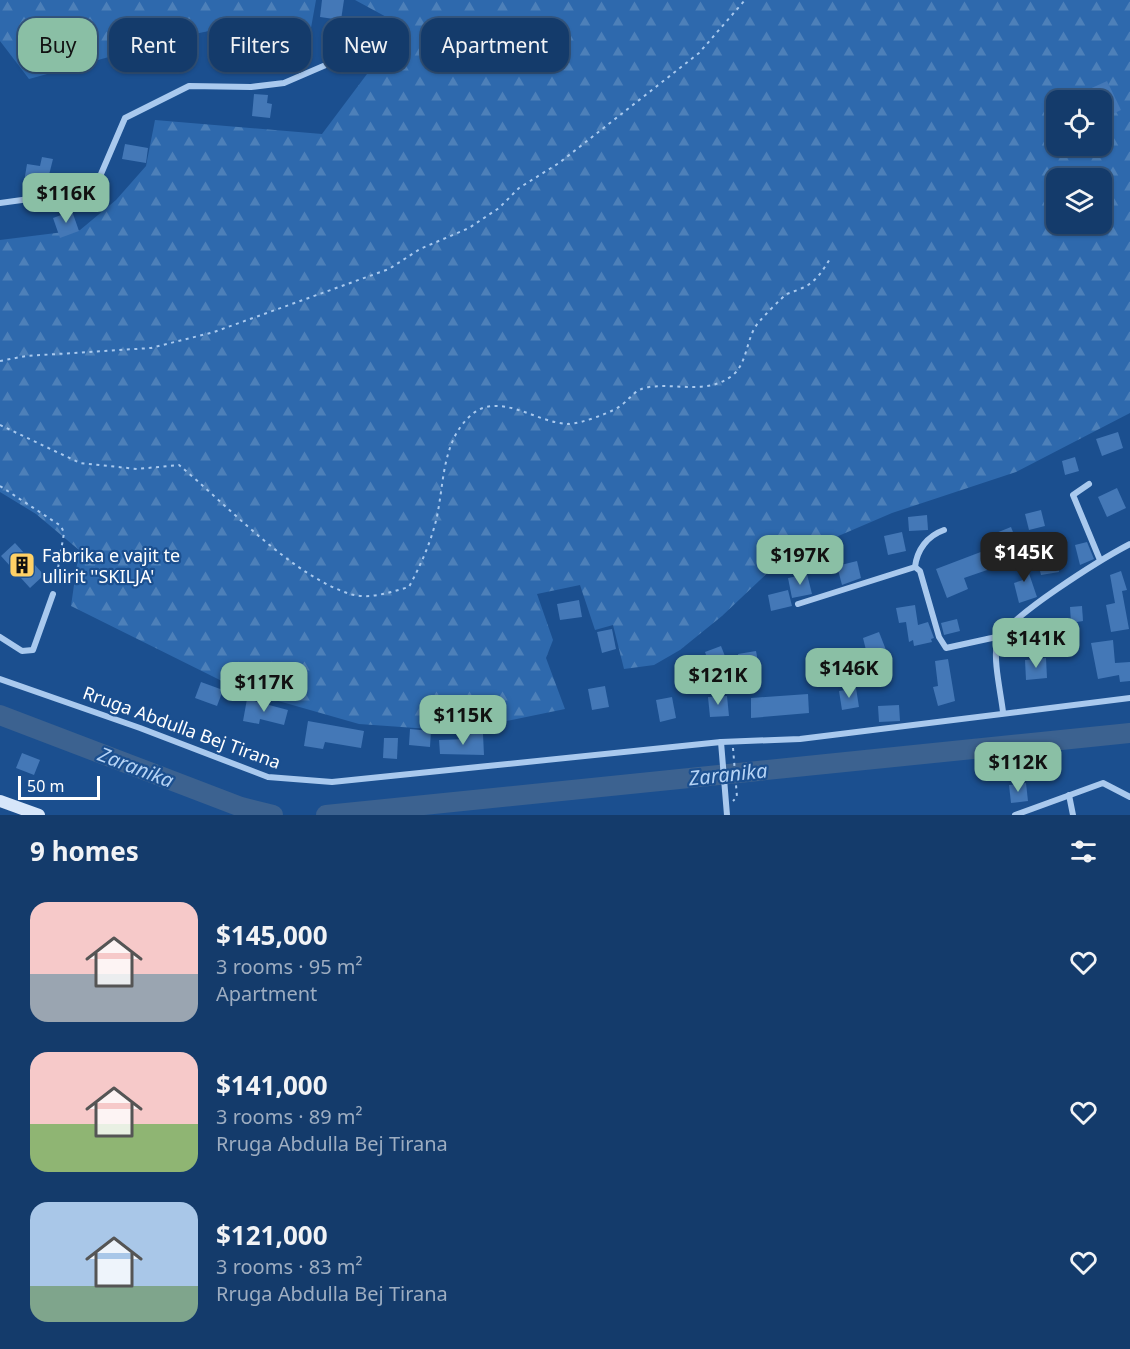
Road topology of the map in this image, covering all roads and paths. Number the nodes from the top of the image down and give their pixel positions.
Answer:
1 (745, 0) edge
2 (323, 66) edge
3 (0, 203) edge
4 (831, 257) dead end
5 (0, 362) edge
6 (0, 425) edge
7 (1089, 484) dead end
8 (0, 486) edge
9 (944, 530) dead end
10 (1130, 544) edge
11 (1100, 560) junction
12 (915, 567) junction
13 (53, 594) joint
14 (798, 604) dead end
15 (1001, 636) junction
16 (0, 637) edge
17 (0, 678) edge
18 (1130, 698) edge
19 (1003, 712) junction
20 (721, 742) junction
21 (734, 758) dead end
22 (1070, 795) junction
23 (737, 797) dead end
24 (1130, 797) edge
25 (0, 801) edge
26 (39, 815) edge
27 (727, 815) edge
28 (1015, 815) edge
29 (1073, 815) edge

1 - 5 path
2 - 3 street
4 - 6 path
7 - 11 street
8 - 13 path
9 - 12 street
10 - 11 street
11 - 15 street
12 - 14 street
12 - 15 street
13 - 16 street
15 - 19 street
17 - 20 street, Rruga Abdulla Bej Tirana
18 - 19 street, Rruga Abdulla Bej Tirana
19 - 20 street, Rruga Abdulla Bej Tirana
20 - 27 street
21 - 23 path
22 - 24 street
22 - 28 street
22 - 29 street
25 - 26 main road

